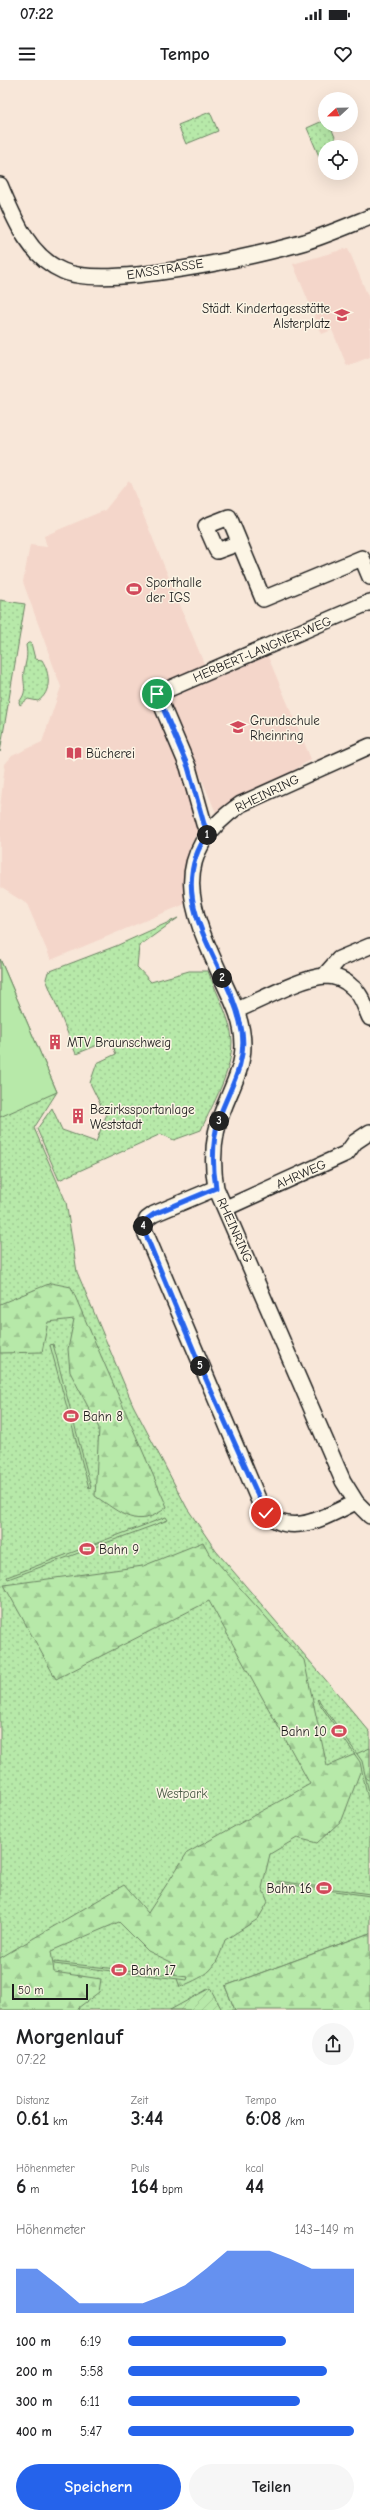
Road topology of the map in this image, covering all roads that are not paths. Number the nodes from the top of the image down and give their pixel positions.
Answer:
1 (0, 185) edge
2 (370, 218) edge
3 (239, 543) dead end
4 (370, 577) edge
5 (370, 602) edge
6 (370, 746) edge
7 (209, 832) junction
8 (370, 946) edge
9 (324, 976) junction
10 (237, 1010) junction
11 (370, 1018) edge
12 (370, 1132) edge
13 (216, 1188) junction
14 (226, 1208) junction
15 (356, 1502) junction
16 (370, 1516) edge

1 - 2 street, EMSSTRASSE
3 - 4 street
5 - 7 street, HERBERT-LANGNER-WEG
6 - 7 street, RHEINRING
7 - 10 street, RHEINRING
8 - 9 street
9 - 10 street
9 - 11 street
10 - 13 street, RHEINRING
12 - 14 street, AHRWEG
13 - 14 street, RHEINRING
13 - 15 street
14 - 15 street, RHEINRING
15 - 16 street, RHEINRING

